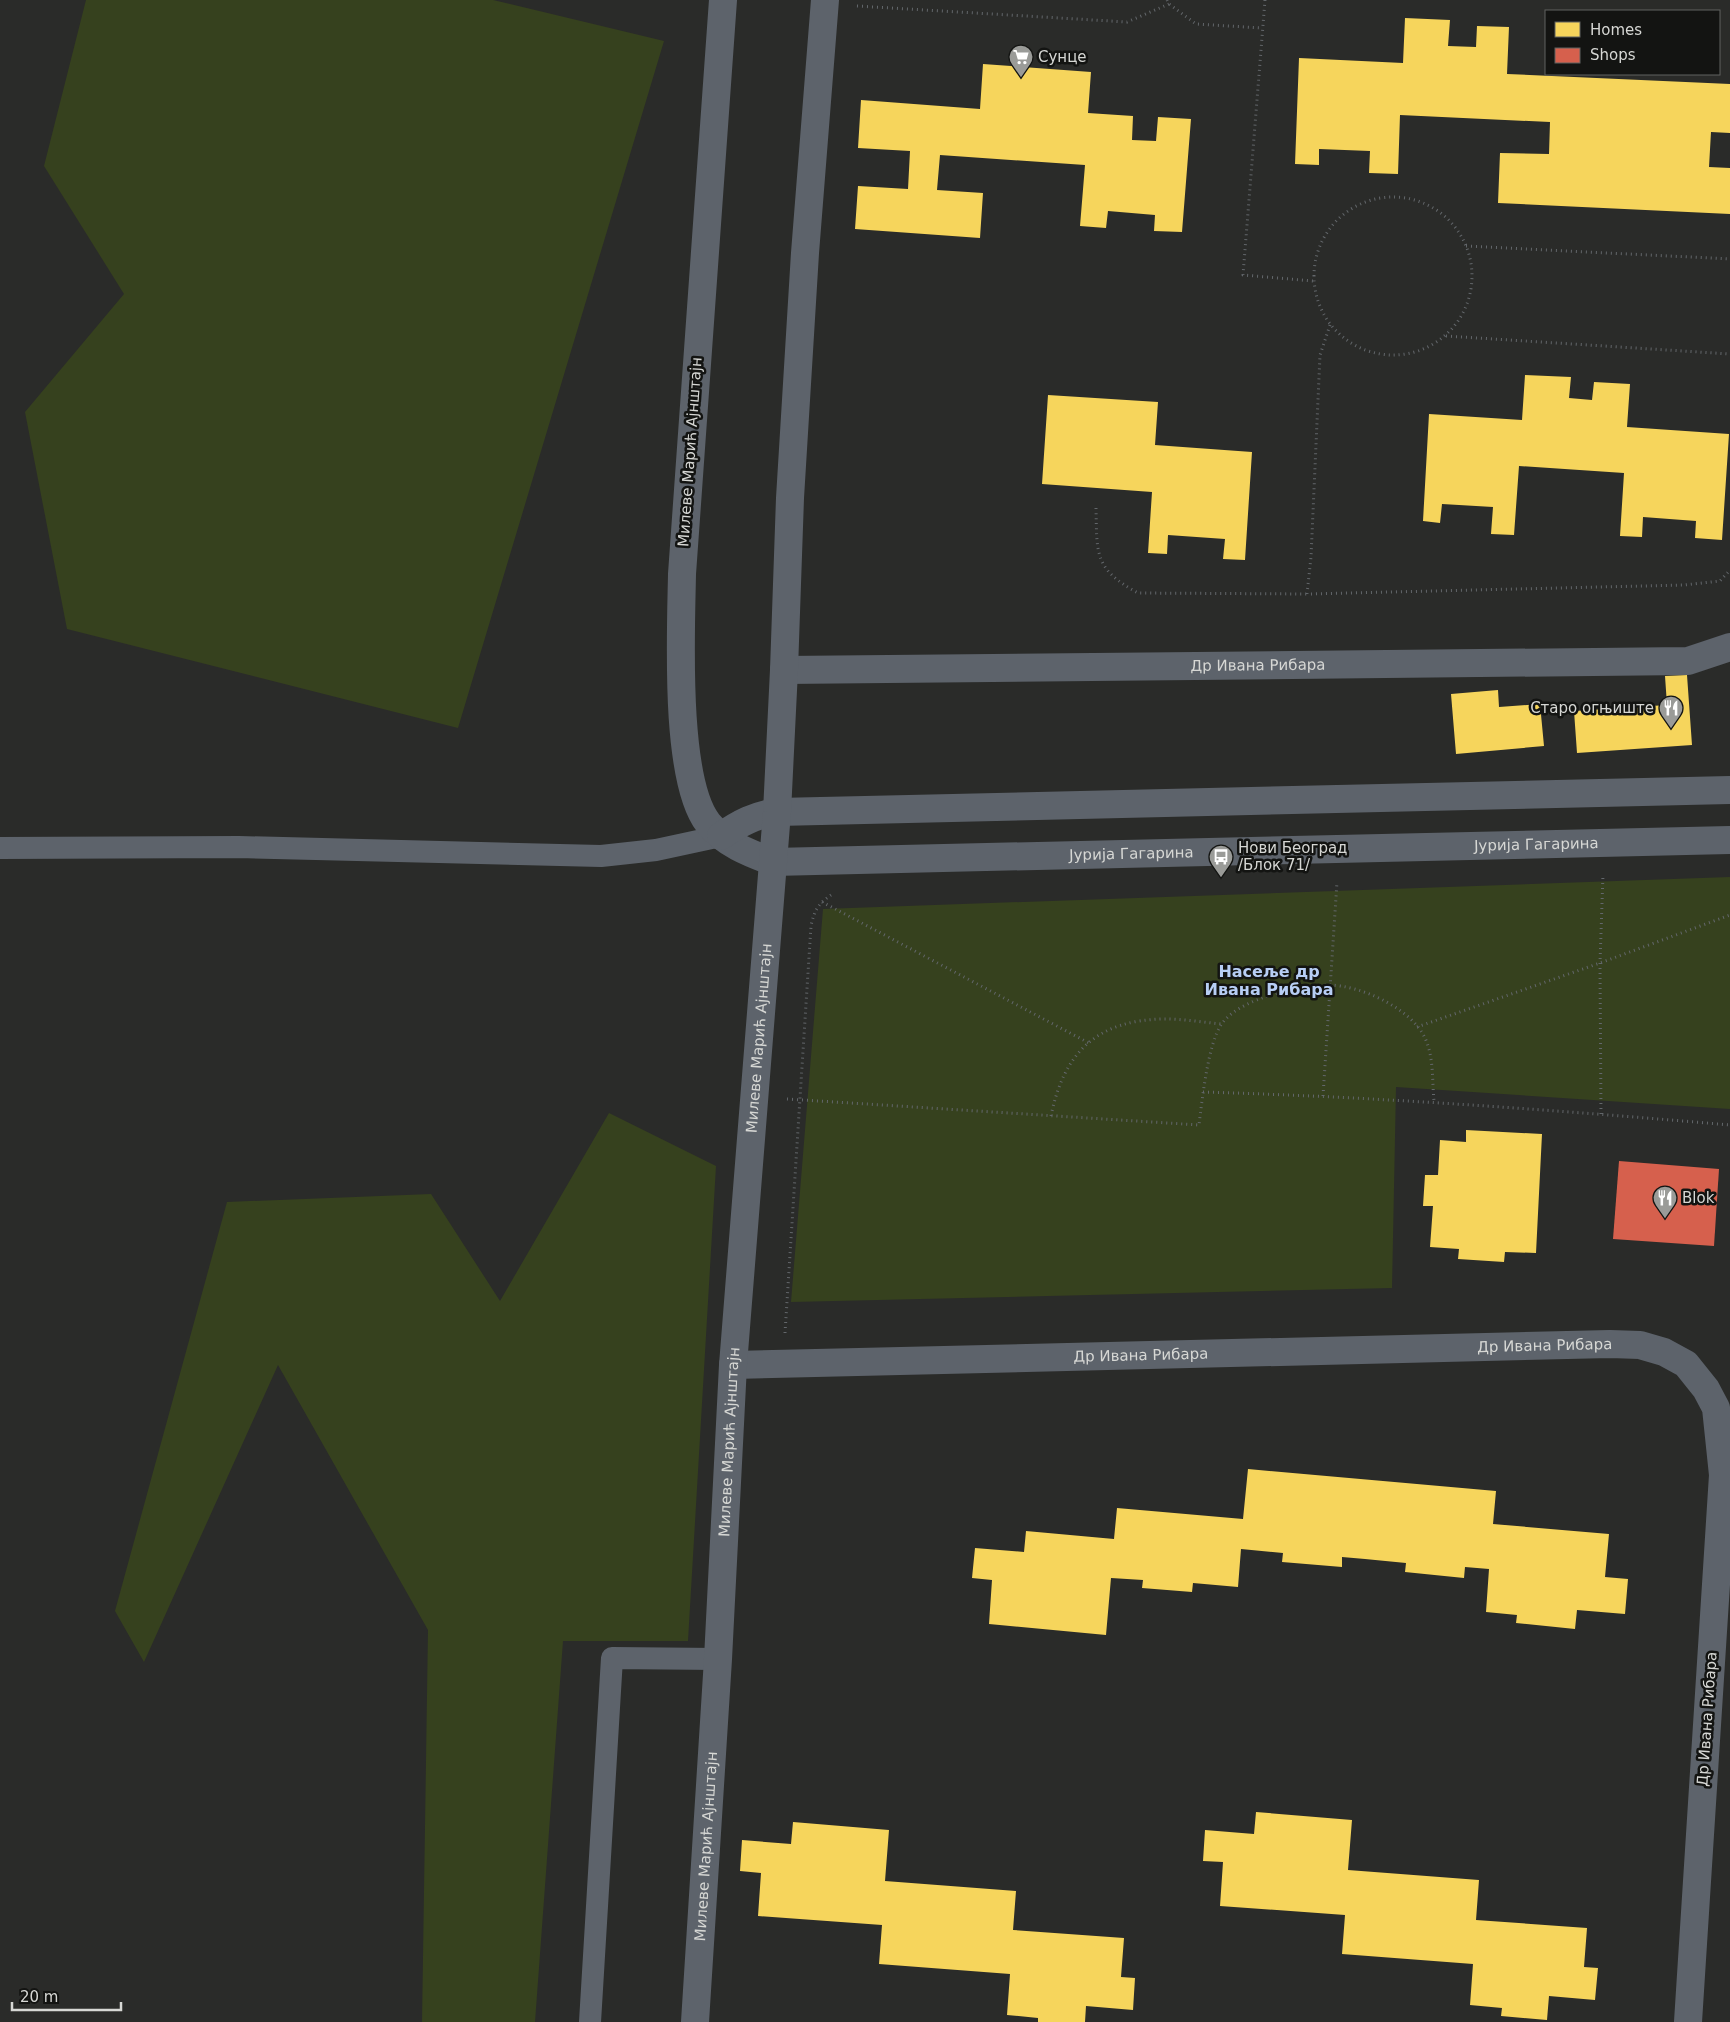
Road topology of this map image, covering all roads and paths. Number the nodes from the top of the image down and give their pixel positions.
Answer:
1 (723, 0) edge
2 (1265, 0) edge
3 (837, 2) edge
4 (1168, 2) edge
5 (1262, 28) junction
6 (1466, 246) junction
7 (1730, 259) edge
8 (1313, 280) junction
9 (1330, 325) junction
10 (1446, 336) junction
11 (1730, 354) edge
12 (1096, 508) dead end
13 (1730, 570) edge
14 (1306, 594) junction
15 (1730, 647) edge
16 (784, 670) junction
17 (1730, 790) edge
18 (777, 812) junction
19 (721, 836) junction
20 (1730, 840) edge
21 (0, 848) edge
22 (773, 862) junction
23 (1603, 870) dead end
24 (1337, 880) dead end
25 (834, 893) dead end
26 (822, 901) junction
27 (1730, 914) edge
28 (1600, 964) junction
29 (1330, 985) junction
30 (1221, 1024) junction
31 (1416, 1027) junction
32 (1089, 1043) junction
33 (1204, 1092) junction
34 (1323, 1096) junction
35 (753, 1098) junction
36 (800, 1099) junction
37 (1434, 1102) junction
38 (1601, 1114) junction
39 (1051, 1116) junction
40 (1730, 1125) edge
41 (784, 1364) junction
42 (733, 1365) junction
43 (718, 1658) junction
44 (590, 2022) edge
45 (696, 2022) edge
46 (1688, 2022) edge

1 - 19 street, Милеве Марић Ајнштајн
2 - 5 path
3 - 4 path
3 - 16 street, Милеве Марић Ајнштајн
4 - 5 path
5 - 8 path
6 - 7 path
6 - 8 path
6 - 10 path
8 - 9 path
9 - 10 path
9 - 14 path
10 - 11 path
12 - 14 path
13 - 14 path
15 - 16 street, Др Ивана Рибара
16 - 18 street, Милеве Марић Ајнштајн
17 - 18 street
18 - 19 street
18 - 22 street, Милеве Марић Ајнштајн
19 - 21 lane
19 - 22 street, Милеве Марић Ајнштајн
20 - 22 street, Јурија Гагарина
22 - 35 street, Милеве Марић Ајнштајн
23 - 28 path
24 - 29 path
25 - 26 path
26 - 32 path
26 - 36 path
27 - 28 path
28 - 31 path
28 - 38 path
29 - 30 path
29 - 31 path
29 - 34 path
30 - 32 path
30 - 33 path
31 - 37 path
32 - 39 path
33 - 34 path
33 - 39 path
34 - 37 path
35 - 36 path
35 - 42 street, Милеве Марић Ајнштајн
36 - 39 path
36 - 41 path
37 - 38 path
38 - 40 path
41 - 42 street, Др Ивана Рибара
41 - 46 street, Др Ивана Рибара
42 - 43 street, Милеве Марић Ајнштајн
43 - 44 lane
43 - 45 street, Милеве Марић Ајнштајн

